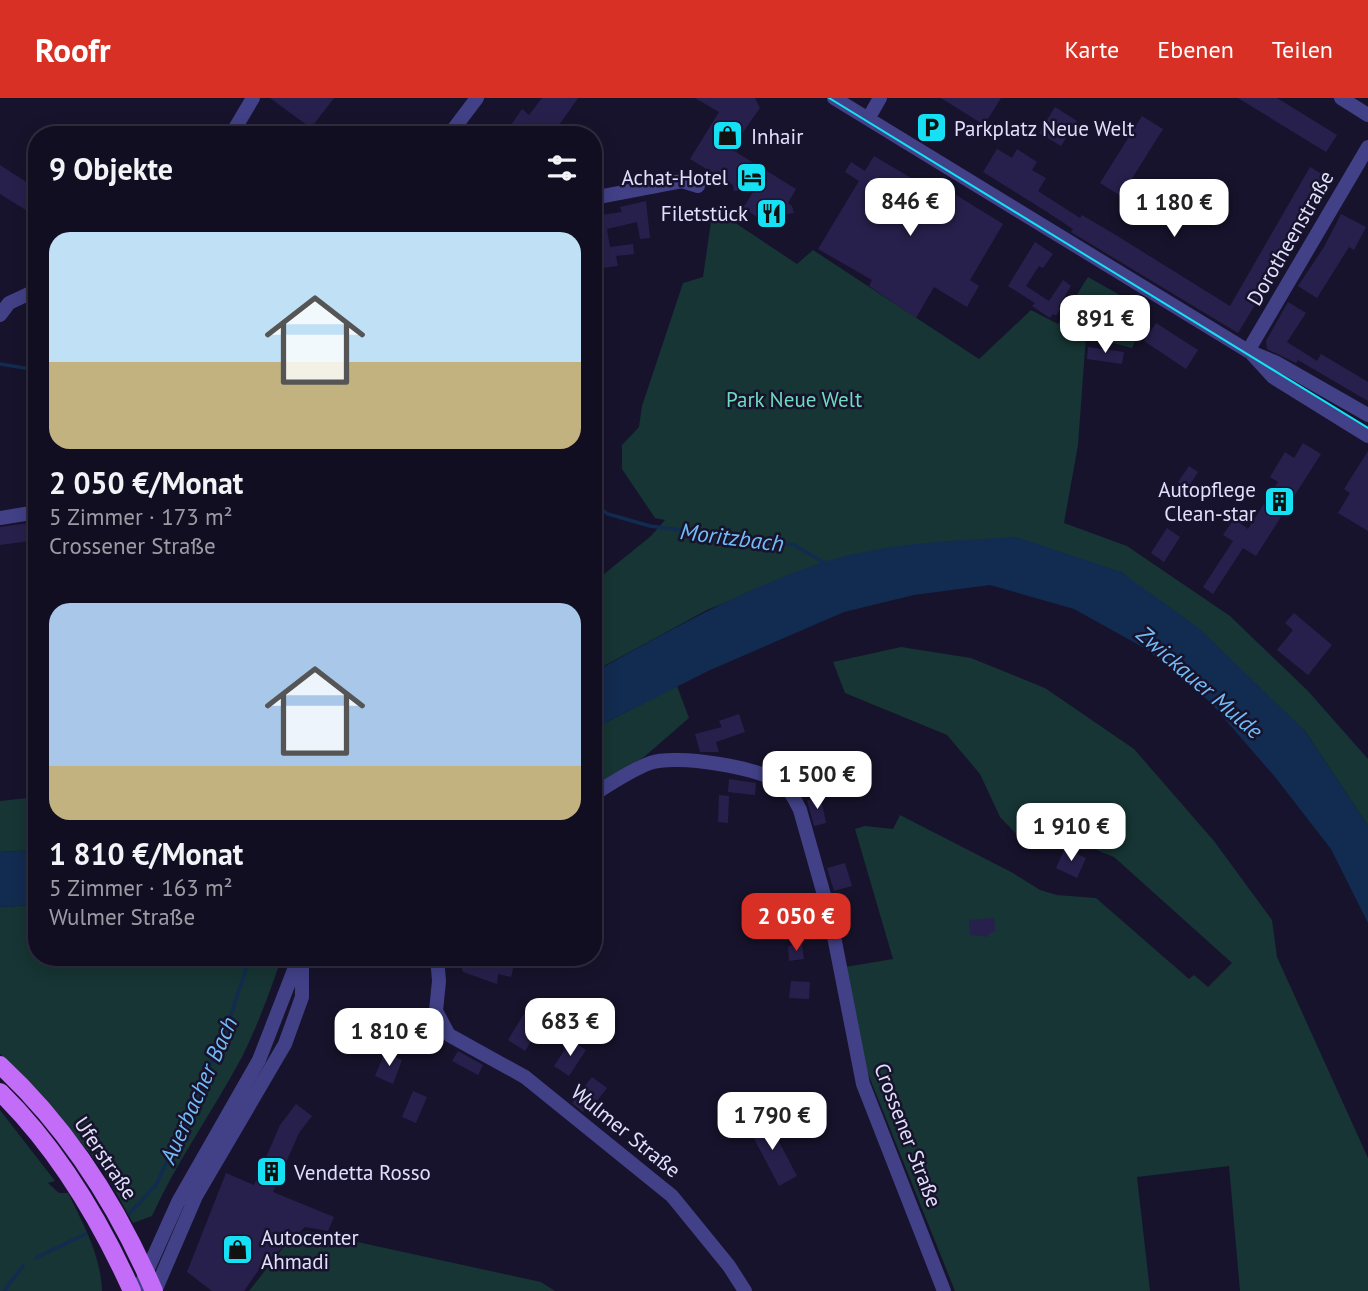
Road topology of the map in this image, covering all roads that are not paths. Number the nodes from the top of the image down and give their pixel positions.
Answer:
1 (253, 98) edge
2 (477, 98) edge
3 (834, 98) edge
4 (880, 98) edge
5 (1340, 98) edge
6 (1368, 115) edge
7 (867, 119) junction
8 (236, 126) edge
9 (456, 126) edge
10 (1368, 147) edge
11 (698, 186) dead end
12 (602, 196) edge
13 (28, 294) edge
14 (0, 315) edge
15 (1248, 351) junction
16 (1368, 415) edge
17 (1368, 436) edge
18 (28, 513) edge
19 (0, 518) edge
20 (602, 790) edge
21 (296, 966) edge
22 (300, 966) edge
23 (438, 966) edge
24 (0, 1065) edge
25 (0, 1092) edge
26 (145, 1272) junction
27 (132, 1291) edge
28 (138, 1291) edge
29 (154, 1291) edge
30 (745, 1291) edge
31 (944, 1291) edge

1 - 8 street
2 - 9 street
3 - 7 street
4 - 7 street
5 - 6 street
7 - 15 street
10 - 15 street, Dorotheenstraße
11 - 12 street
13 - 14 street
15 - 16 street
15 - 17 street
18 - 19 street
20 - 31 street, Crossener Straße
21 - 26 street
22 - 29 street
23 - 30 street, Wulmer Straße
24 - 26 main road, Uferstraße
25 - 27 main road, Uferstraße
26 - 28 street
26 - 29 main road, Uferstraße

